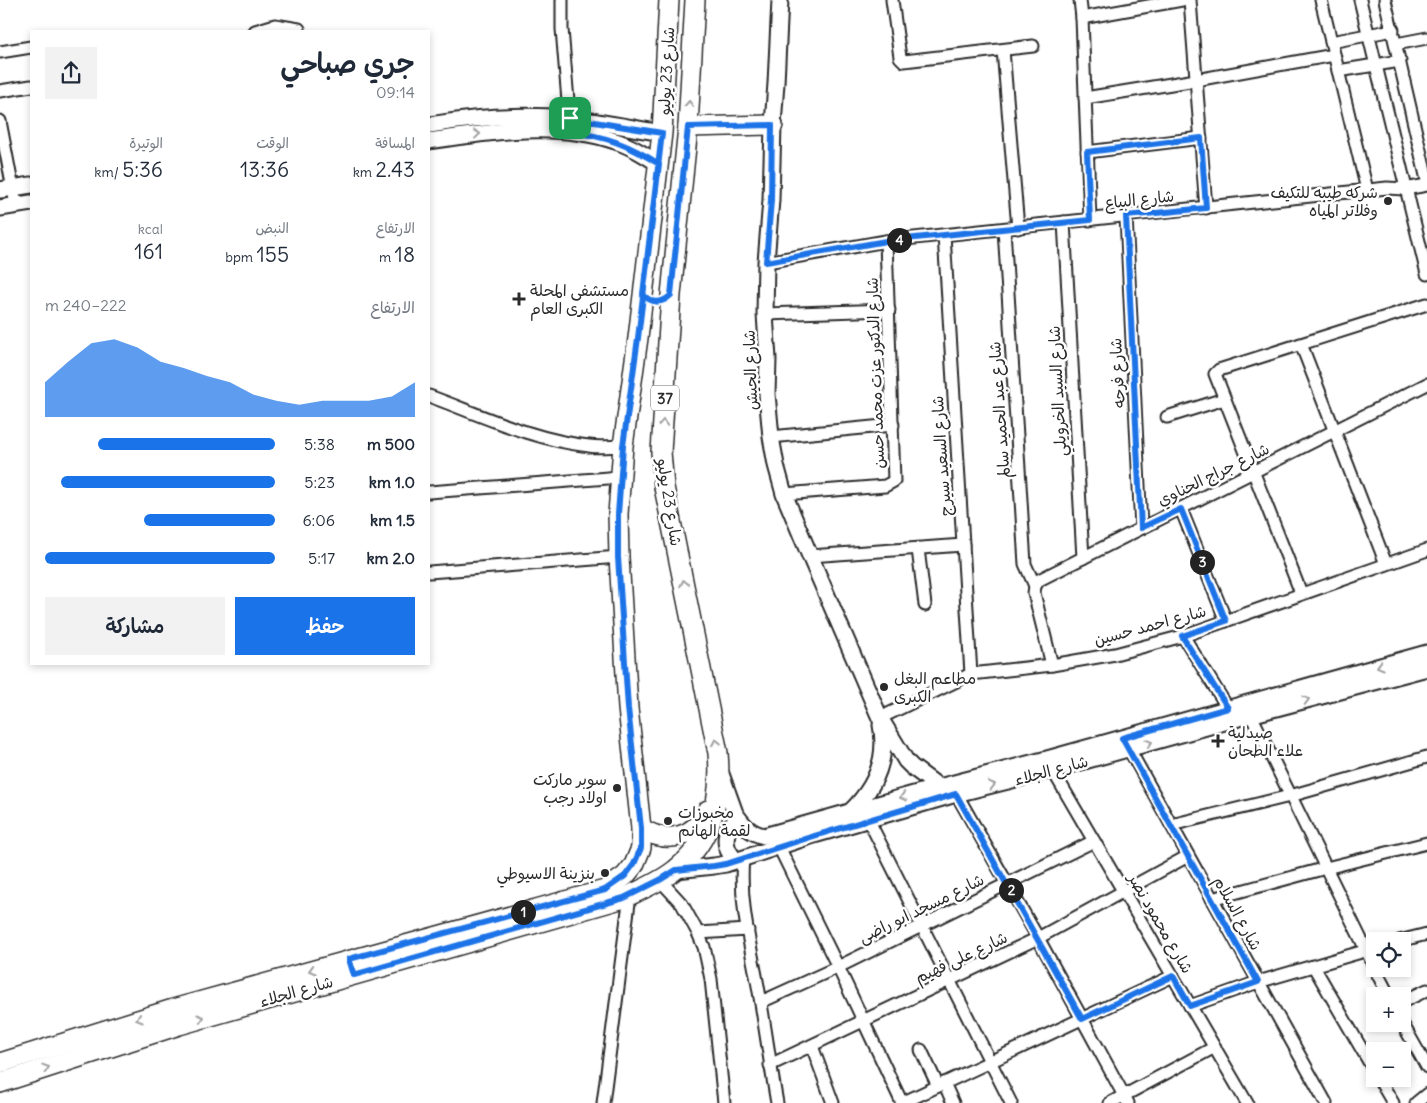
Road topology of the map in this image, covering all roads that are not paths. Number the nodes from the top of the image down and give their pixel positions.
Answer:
1 (562, 0) edge
2 (780, 0) edge
3 (892, 0) edge
4 (1080, 0) edge
5 (1182, 0) edge
6 (1190, 0) edge
7 (1321, 0) edge
8 (1360, 0) edge
9 (1385, 0) edge
10 (669, 6) edge
11 (695, 6) edge
12 (1082, 18) junction
13 (294, 29) edge
14 (258, 30) edge
15 (1393, 30) junction
16 (1369, 35) junction
17 (1427, 38) edge
18 (1331, 42) junction
19 (1396, 44) junction
20 (1034, 46) dead end
21 (30, 47) edge
22 (1003, 50) junction
23 (0, 52) edge
24 (1334, 55) junction
25 (1400, 61) junction
26 (1376, 65) junction
27 (1338, 72) junction
28 (1196, 80) junction
29 (30, 86) edge
30 (0, 91) edge
31 (1085, 98) junction
32 (0, 122) edge
33 (430, 125) edge
34 (570, 125) junction
35 (772, 125) junction
36 (688, 127) junction
37 (662, 133) junction
38 (1201, 138) junction
39 (430, 141) edge
40 (1087, 152) junction
41 (659, 164) junction
42 (1427, 180) edge
43 (30, 185) edge
44 (1427, 185) edge
45 (6, 189) edge
46 (1405, 189) junction
47 (1367, 190) junction
48 (30, 203) edge
49 (16, 205) junction
50 (0, 208) edge
51 (1206, 208) junction
52 (1126, 216) junction
53 (1090, 220) junction
54 (1064, 222) junction
55 (1018, 228) junction
56 (1004, 229) junction
57 (944, 235) junction
58 (886, 241) junction
59 (766, 262) junction
60 (1427, 274) edge
61 (643, 294) junction
62 (671, 295) junction
63 (1427, 304) edge
64 (888, 310) junction
65 (765, 314) junction
66 (638, 338) junction
67 (669, 343) junction
68 (1301, 344) junction
69 (1427, 384) edge
70 (430, 396) edge
71 (1224, 399) junction
72 (1167, 417) dead end
73 (893, 425) junction
74 (1335, 432) junction
75 (771, 437) junction
76 (623, 446) junction
77 (1253, 473) junction
78 (621, 477) junction
79 (430, 492) edge
80 (784, 494) junction
81 (1181, 509) junction
82 (1141, 528) junction
83 (963, 545) junction
84 (918, 549) junction
85 (1427, 550) edge
86 (810, 556) junction
87 (618, 557) junction
88 (1083, 558) junction
89 (1386, 564) junction
90 (430, 572) edge
91 (1035, 586) junction
92 (1301, 593) junction
93 (924, 605) dead end
94 (1226, 621) junction
95 (1182, 636) junction
96 (1427, 653) edge
97 (1052, 665) junction
98 (1427, 668) edge
99 (971, 674) junction
100 (1232, 714) junction
101 (1251, 715) junction
102 (880, 718) junction
103 (1125, 743) junction
104 (1427, 756) edge
105 (1049, 765) junction
106 (720, 771) junction
107 (949, 788) junction
108 (717, 790) junction
109 (1290, 796) junction
110 (850, 812) junction
111 (738, 819) junction
112 (868, 820) junction
113 (1171, 825) junction
114 (641, 828) junction
115 (1094, 841) junction
116 (1427, 843) edge
117 (779, 847) junction
118 (1188, 856) junction
119 (739, 859) junction
120 (1326, 868) junction
121 (668, 875) junction
122 (1007, 883) junction
123 (1124, 892) junction
124 (630, 895) junction
125 (1212, 899) junction
126 (922, 925) junction
127 (748, 930) junction
128 (698, 933) junction
129 (1427, 934) edge
130 (1038, 938) junction
131 (1411, 938) edge
132 (1366, 942) edge
133 (1366, 950) edge
134 (1314, 966) junction
135 (352, 967) junction
136 (838, 967) junction
137 (1173, 976) junction
138 (950, 980) junction
139 (1258, 982) junction
140 (1427, 990) edge
141 (1411, 998) edge
142 (761, 1002) junction
143 (1190, 1006) junction
144 (1082, 1019) junction
145 (864, 1021) junction
146 (1362, 1026) dead end
147 (1352, 1032) junction
148 (1409, 1032) edge
149 (812, 1046) junction
150 (1215, 1047) junction
151 (921, 1050) dead end
152 (1424, 1053) edge
153 (1366, 1056) edge
154 (990, 1062) junction
155 (0, 1063) edge
156 (770, 1065) junction
157 (1427, 1067) edge
158 (0, 1083) edge
159 (941, 1085) junction
160 (1384, 1087) edge
161 (1427, 1094) edge
162 (1126, 1100) edge
163 (603, 1103) edge
164 (724, 1103) edge
165 (777, 1103) edge
166 (833, 1103) edge
167 (902, 1103) edge
168 (953, 1103) edge
169 (1011, 1103) edge
170 (1110, 1103) edge
171 (1247, 1103) edge
172 (1326, 1103) edge
173 (1393, 1103) edge
174 (1416, 1103) edge

1 - 34 street
2 - 35 street, شارع الجيش
3 - 22 street
4 - 12 street
5 - 12 street
6 - 28 street
7 - 18 street
8 - 16 street
9 - 15 street
10 - 11 main road
10 - 37 main road, شارع 23 يوليو / 37
36 -> 11 main road, شارع 23 يوليو / 37
12 - 31 street
13 - 14 street
15 - 16 street
15 - 19 street
16 - 18 street
16 - 26 street
17 - 19 street
18 - 24 street
19 - 25 street
20 - 22 street
21 - 23 street
22 - 55 street
24 - 27 street
24 - 28 street
25 - 26 street
25 - 42 street
26 - 27 street
26 - 46 street
27 - 47 street
28 - 31 street
28 - 38 street
29 - 30 street
31 - 40 street
32 - 45 street
33 - 34 street
34 - 37 street
39 -> 34 street
34 - 41 street
35 - 36 main road
35 - 59 street, شارع الجيش
36 - 62 main road, شارع 23 يوليو / 37
37 - 41 main road, شارع 23 يوليو / 37
38 - 40 street
38 - 51 street
40 - 53 street
41 - 61 main road, شارع 23 يوليو / 37
43 - 45 street
44 - 46 street, شارع البياع
45 - 49 street
46 - 47 street, شارع البياع
46 - 60 street
47 - 51 street, شارع البياع
48 - 49 street
49 - 50 street
51 - 52 street, شارع البياع
52 - 53 street, شارع البياع
52 - 82 street, شارع فرحه
53 - 54 street, شارع البياع
54 - 55 street, شارع البياع
54 - 88 street, شارع السيد الخرويلي
55 - 56 street, شارع البياع
56 - 57 street, شارع البياع
56 - 91 street, شارع عبد الحميد سالم
57 - 58 street, شارع البياع
57 - 83 street, شارع السعيد سيرج
58 - 59 street, شارع البياع
58 - 64 street, شارع الدكتور عزت محمد حسن
59 - 65 street, شارع الجيش
61 - 62 main road
61 - 66 main road, شارع 23 يوليو / 37
62 - 67 main road, شارع 23 يوليو / 37
63 - 68 street
64 - 65 street
64 - 73 street, شارع الدكتور عزت محمد حسن
65 - 75 street, شارع الجيش
66 - 67 main road
66 - 76 main road, شارع 23 يوليو / 37
106 -> 67 main road, شارع 23 يوليو / 37
68 - 71 street
68 - 74 street
69 - 74 street, شارع جراج الحناوي
70 - 76 street
71 - 72 street
71 - 77 street
73 - 75 street
73 - 80 street, شارع الدكتور عزت محمد حسن
74 - 77 street, شارع جراج الحناوي
74 - 89 street
75 - 80 street, شارع الجيش
76 - 78 main road, شارع 23 يوليو / 37
77 - 81 street, شارع جراج الحناوي
77 - 92 street
78 - 79 street
78 - 87 main road, شارع 23 يوليو / 37
80 - 86 street, شارع الجيش
81 - 82 street, شارع جراج الحناوي
81 - 94 street
82 - 88 street, شارع جراج الحناوي
83 - 84 street
83 - 99 street, شارع السعيد سيرج
84 - 86 street
84 - 93 street
85 - 89 street, شارع احمد حسين
86 - 102 street, شارع الجيش
87 - 90 street
87 - 114 main road, شارع 23 يوليو / 37
88 - 91 street, شارع جراج الحناوي
89 - 92 street, شارع احمد حسين
91 - 97 street
92 - 94 street, شارع احمد حسين
94 - 95 street, شارع احمد حسين
95 - 97 street, شارع احمد حسين
95 - 100 street
96 -> 100 street, شارع الجلاء
97 - 99 street, شارع احمد حسين
101 -> 98 street, شارع الجلاء
99 - 102 street, شارع احمد حسين
100 - 101 street, شارع الجلاء
100 - 103 street, شارع الجلاء
101 - 109 street
102 - 107 street, شارع الجيش
102 - 110 street, شارع الجيش
103 - 105 street, شارع الجلاء
103 - 113 street, شارع السلام
104 - 109 street
105 - 107 street, شارع الجلاء
105 - 115 street, شارع محمود نصر
106 - 108 main road, شارع 23 يوليو / 37
106 - 111 street
107 -> 110 street, شارع الجلاء
107 - 112 street, شارع الجلاء
107 - 122 street
108 - 114 main road
108 - 121 main road, شارع الجلاء / 37
109 - 113 street
109 - 120 street
110 - 111 street, شارع الجلاء
111 - 119 street
112 - 117 street, شارع الجلاء
112 - 126 street
113 - 118 street, شارع السلام
114 - 135 main road, شارع الجلاء / 37
115 - 122 street, شارع مسجد ابو راضى
115 - 123 street, شارع محمود نصر
116 - 120 street
117 - 119 street, شارع الجلاء
117 - 136 street
118 - 123 street, شارع على فهيم
118 - 125 street, شارع السلام
119 - 121 street, شارع الجلاء
119 - 127 street
120 - 125 street
120 - 132 street
121 - 124 main road, شارع الجلاء / 37
121 - 128 street
122 - 126 street, شارع مسجد ابو راضى
122 - 130 street
123 - 130 street, شارع على فهيم
123 - 137 street, شارع محمود نصر
124 - 135 main road, شارع الجلاء / 37
124 - 163 street
125 - 139 street, شارع السلام
126 - 136 street, شارع مسجد ابو راضى
126 - 138 street
127 - 128 street
127 - 142 street
128 - 164 street
129 - 131 street
130 - 138 street, شارع على فهيم
130 - 144 street
133 - 134 street
134 - 139 street
134 - 147 street
135 -> 155 main road, شارع الجلاء / 37
158 -> 135 main road, شارع الجلاء / 37
136 - 142 street, شارع مسجد ابو راضى
136 - 145 street
137 - 143 street, شارع محمود نصر
137 - 144 street
138 - 145 street, شارع على فهيم
138 - 154 street
139 - 143 street
139 - 172 street, شارع السلام
140 - 141 street
142 - 156 street
143 - 150 street, شارع محمود نصر
144 - 154 street
144 - 162 street
145 - 149 street, شارع على فهيم
145 - 167 street
146 - 147 street
147 - 153 street
148 - 152 street
149 - 156 street, شارع على فهيم
149 - 166 street
150 - 162 street
150 - 171 street, شارع محمود نصر
151 - 159 street
152 - 157 street
154 - 159 street
154 - 169 street
156 - 165 street
159 - 167 street
159 - 168 street
160 - 173 street
161 - 174 street
162 - 170 street

